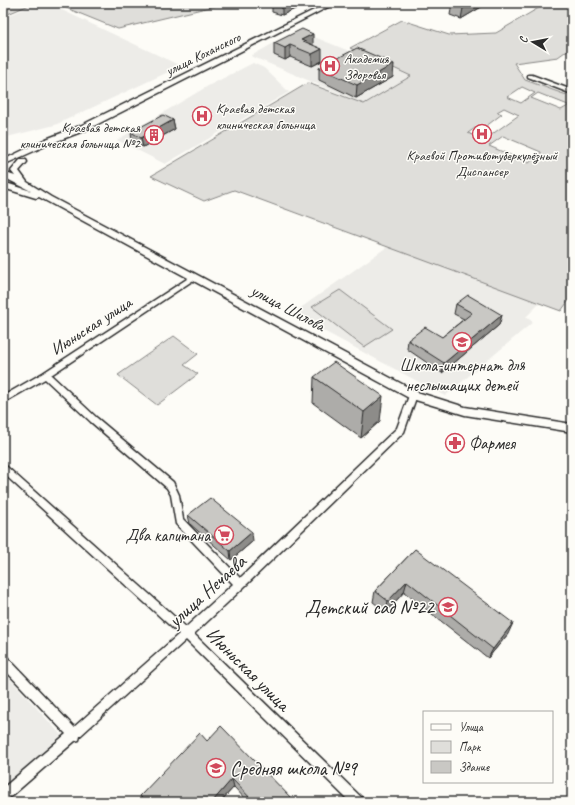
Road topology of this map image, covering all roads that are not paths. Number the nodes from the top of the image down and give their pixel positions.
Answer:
1 (333, 3) edge
2 (530, 76) dead end
3 (572, 92) edge
4 (21, 158) junction
5 (3, 160) edge
6 (3, 163) edge
7 (3, 169) edge
8 (3, 174) edge
9 (3, 185) edge
10 (30, 186) junction
11 (48, 199) junction
12 (195, 277) junction
13 (46, 375) junction
14 (413, 395) junction
15 (3, 400) edge
16 (572, 428) edge
17 (3, 468) edge
18 (240, 585) junction
19 (187, 634) junction
20 (3, 661) edge
21 (75, 736) junction
22 (3, 796) edge
23 (358, 802) edge

1 - 4 main road, улица Коханского
2 - 3 street
4 - 5 main road
4 - 6 main road
4 - 7 main road
4 - 10 main road
8 - 10 main road, улица Шилова
9 - 11 main road
10 - 11 main road, улица Шилова
11 - 12 main road, улица Шилова
12 - 13 street, Июньская улица
12 - 14 main road, улица Шилова
13 - 15 street, Июньская улица
13 - 18 street
14 - 16 main road, улица Шилова
14 - 18 street, улица Нечаева
17 - 19 street, Июньская улица
18 - 19 street, улица Нечаева
19 - 21 street, улица Нечаева
19 - 23 street, Июньская улица
20 - 21 street
21 - 22 street, улица Нечаева

